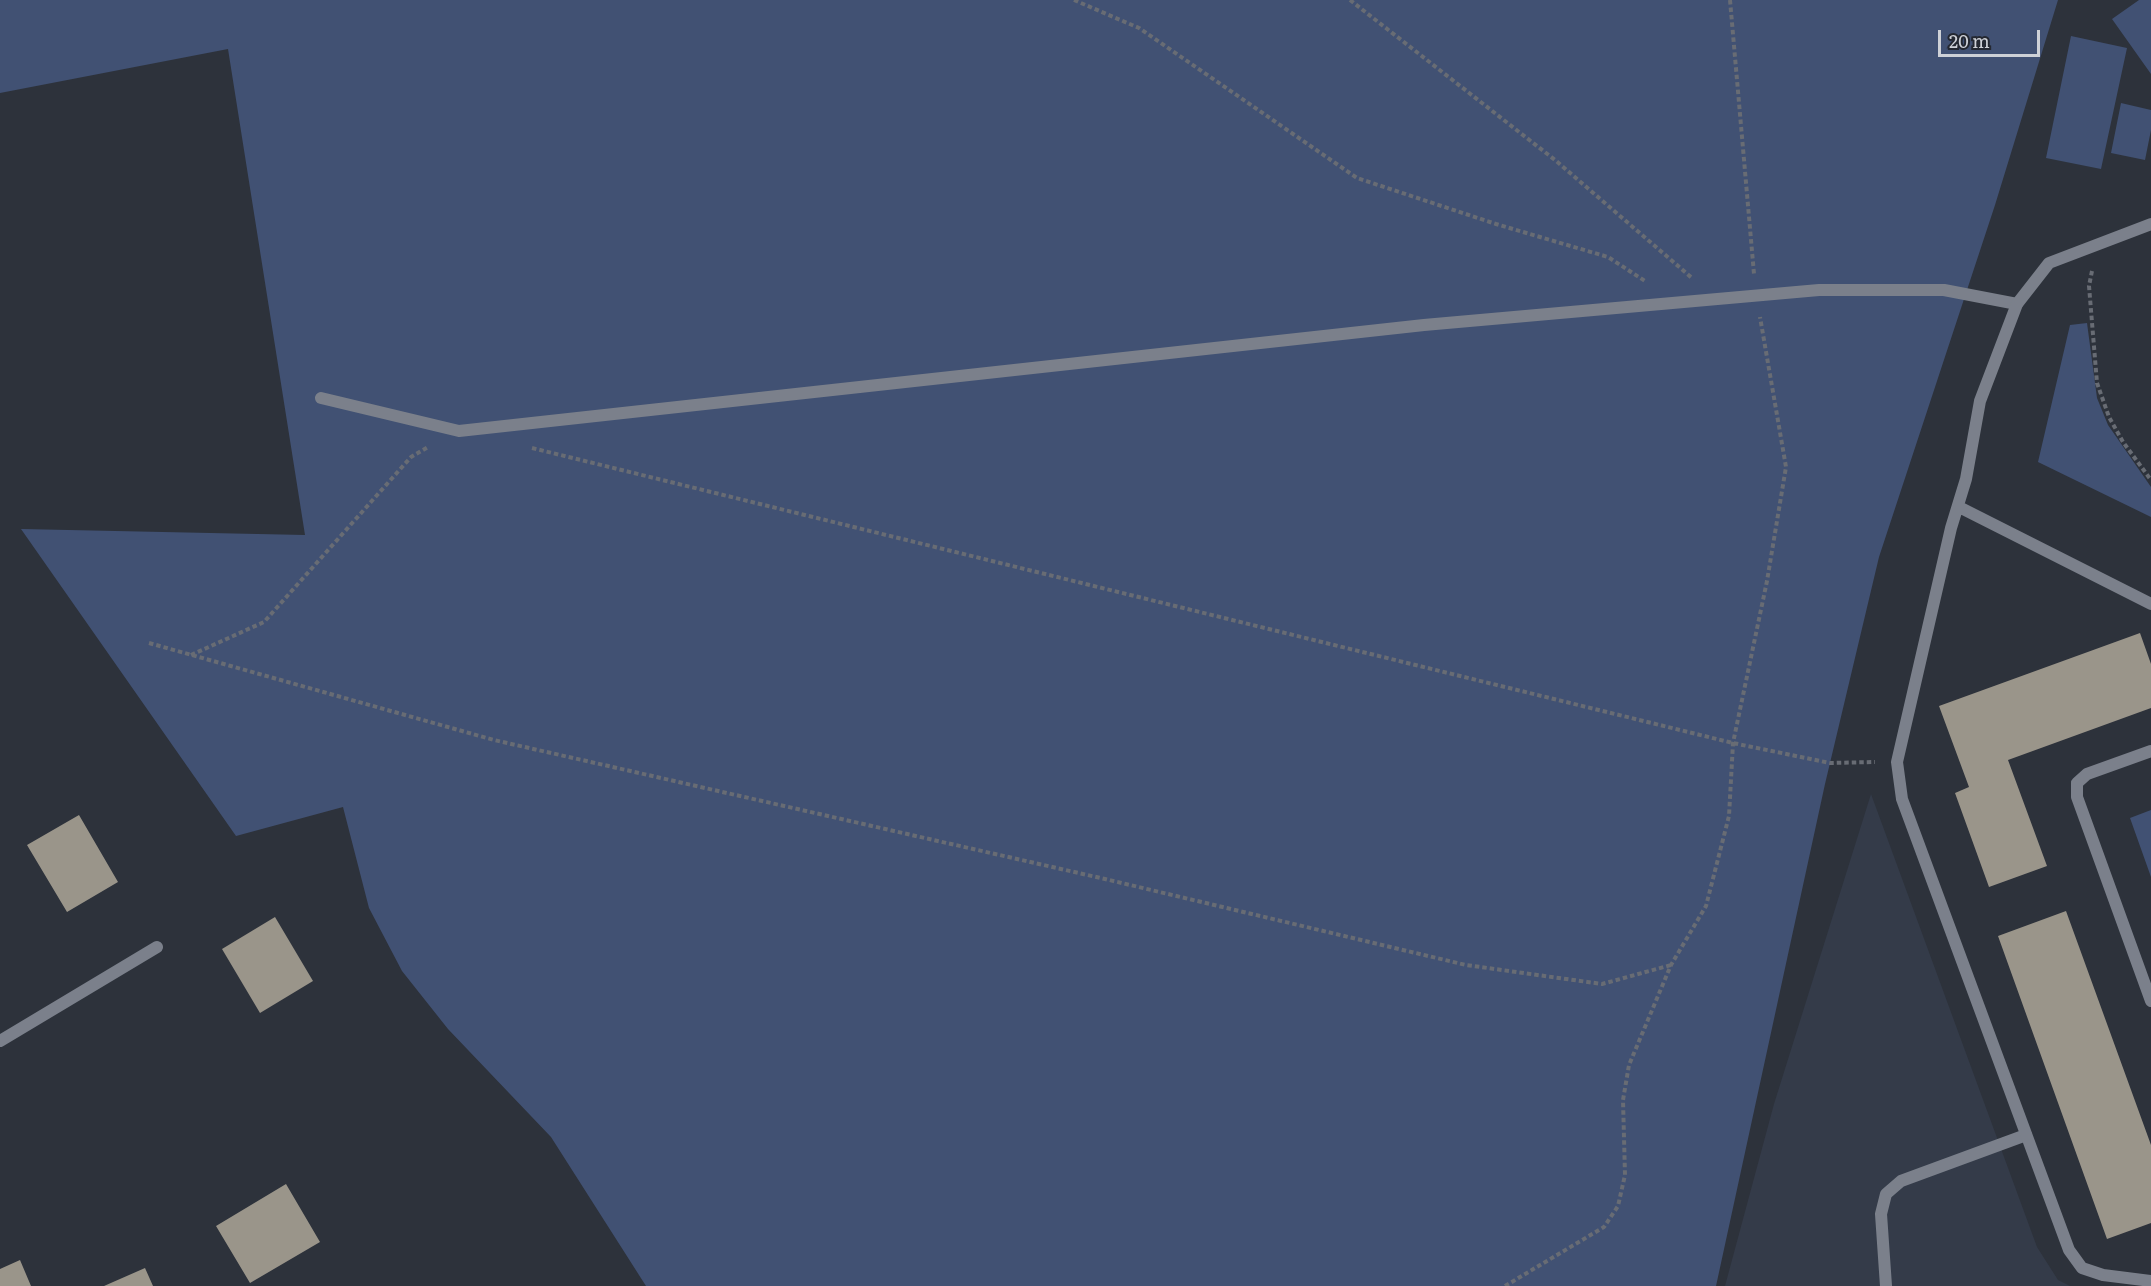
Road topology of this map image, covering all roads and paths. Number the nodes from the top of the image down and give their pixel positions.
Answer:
1 (1074, 0) edge
2 (1350, 0) edge
3 (1730, 0) edge
4 (2151, 224) edge
5 (2098, 243) junction
6 (1756, 296) junction
7 (1717, 299) junction
8 (1678, 302) junction
9 (2016, 304) junction
10 (321, 398) dead end
11 (459, 431) junction
12 (529, 448) dead end
13 (2151, 480) edge
14 (1959, 507) junction
15 (2151, 604) edge
16 (149, 643) dead end
17 (191, 655) junction
18 (1733, 743) junction
19 (2151, 751) edge
20 (1897, 762) junction
21 (157, 947) dead end
22 (1671, 965) junction
23 (2151, 1001) edge
24 (0, 1041) edge
25 (2026, 1135) junction
26 (2151, 1281) edge
27 (1505, 1286) edge
28 (1886, 1286) edge

1 - 8 path
2 - 7 path
3 - 6 path
4 - 5 street
5 - 9 street
5 - 13 path
6 - 7 street
6 - 9 street
6 - 18 path
7 - 8 street
8 - 11 street
9 - 14 street
10 - 11 street
11 - 17 path
12 - 18 path
14 - 15 street
14 - 20 street
16 - 17 path
17 - 22 path
18 - 20 path
18 - 22 path
19 - 23 street
20 - 25 street
21 - 24 street
22 - 27 path
25 - 26 street
25 - 28 street

